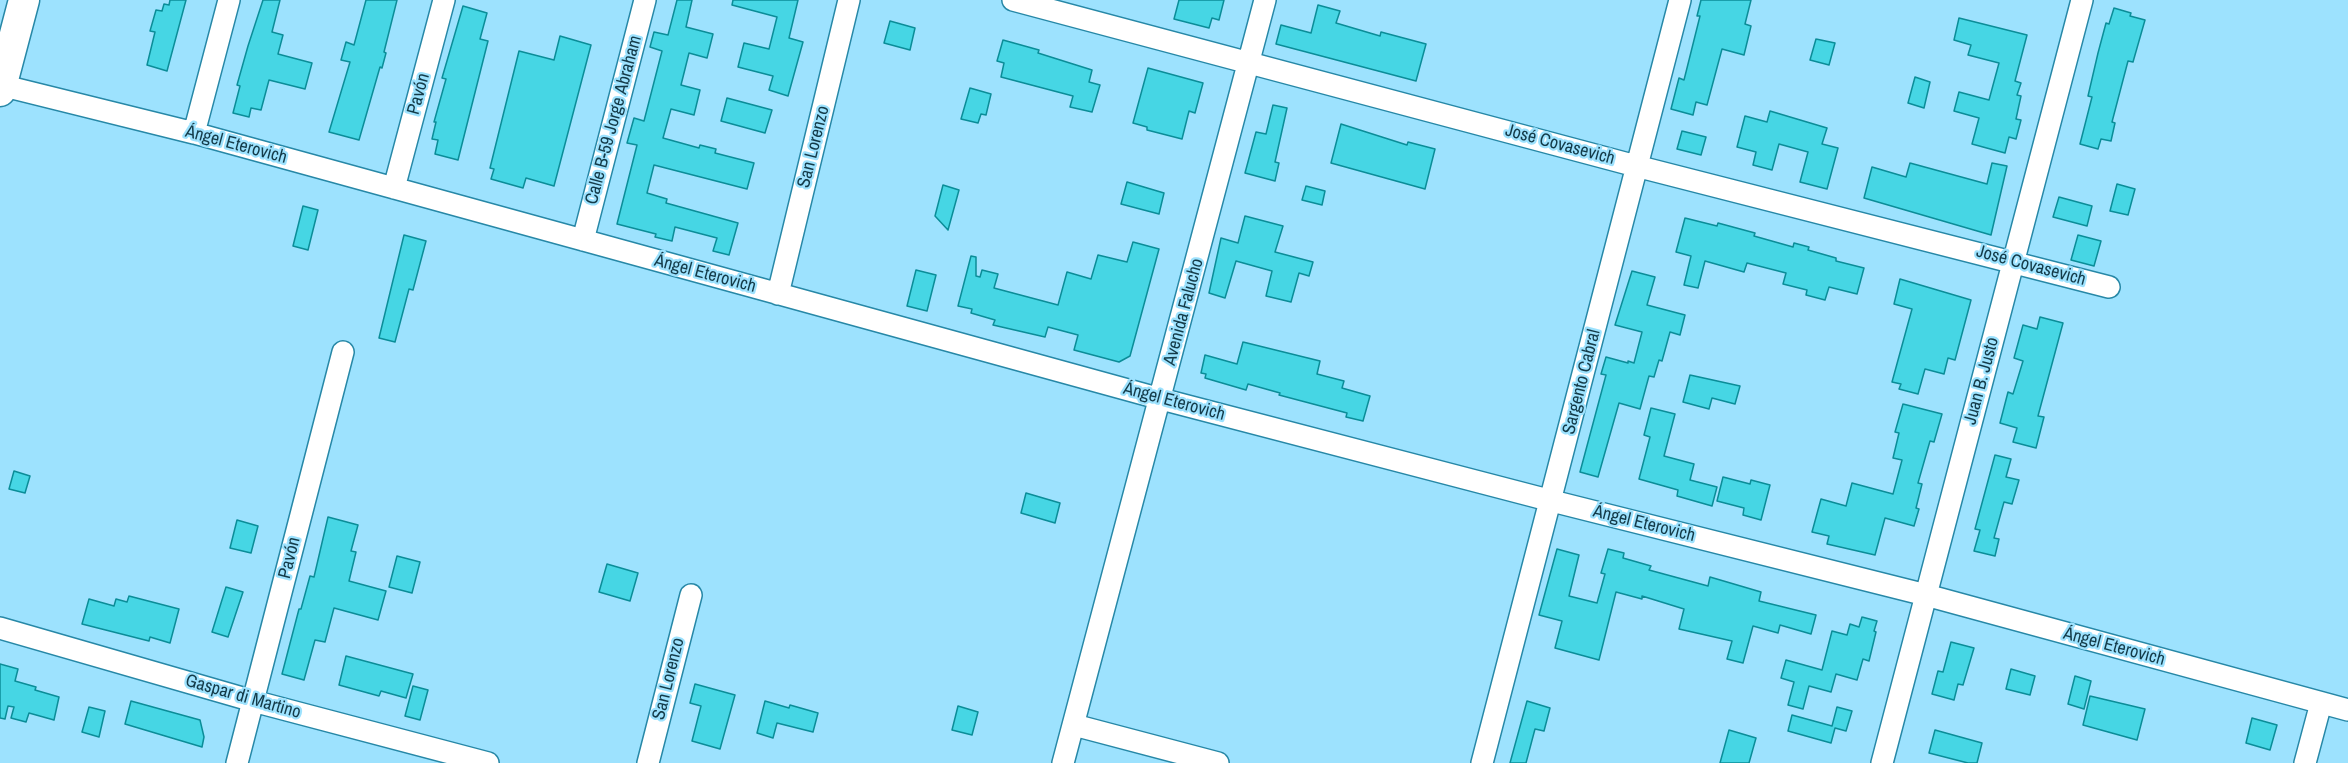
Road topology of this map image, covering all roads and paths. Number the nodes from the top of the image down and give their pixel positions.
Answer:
1 (24, 0) edge
2 (229, 0) edge
3 (444, 0) edge
4 (645, 0) edge
5 (849, 0) edge
6 (1013, 0) edge
7 (1265, 0) edge
8 (1680, 0) edge
9 (2082, 0) edge
10 (1249, 62) junction
11 (0, 87) edge
12 (194, 133) junction
13 (1636, 166) junction
14 (394, 188) junction
15 (583, 240) junction
16 (2014, 261) junction
17 (2109, 287) dead end
18 (778, 294) junction
19 (343, 352) dead end
20 (1161, 399) junction
21 (1552, 501) junction
22 (691, 595) dead end
23 (1926, 595) junction
24 (0, 628) edge
25 (253, 701) junction
26 (2321, 703) junction
27 (2348, 710) edge
28 (1074, 725) junction
29 (237, 763) edge
30 (488, 763) edge
31 (648, 763) edge
32 (1063, 763) edge
33 (1218, 763) edge
34 (1482, 763) edge
35 (1882, 763) edge
36 (2305, 763) edge

1 - 11 main road
2 - 12 street
3 - 14 street, Pavón
4 - 15 street, Calle B-59 Jorge Abraham
5 - 18 street, San Lorenzo
6 - 10 street, José Covasevich
7 - 10 street, Avenida Falucho
8 - 13 street, Sargento Cabral
9 - 16 street, Juan B. Justo
10 - 13 street, José Covasevich
10 - 20 street, Avenida Falucho
11 - 12 street, Ángel Eterovich
12 - 14 street, Ángel Eterovich
13 - 16 street, José Covasevich
13 - 21 street, Sargento Cabral
14 - 15 street, Ángel Eterovich
15 - 18 street, Ángel Eterovich
16 - 17 street, José Covasevich
16 - 23 street, Juan B. Justo
18 - 20 street, Ángel Eterovich
19 - 25 street, Pavón
20 - 21 street, Ángel Eterovich
20 - 28 street, Avenida Falucho
21 - 23 street, Ángel Eterovich
21 - 34 street, Sargento Cabral
22 - 31 street, San Lorenzo
23 - 26 street, Ángel Eterovich
23 - 35 street, Juan B. Justo
24 - 25 street, Gaspar di Martino
25 - 29 street, Pavón
25 - 30 street, Gaspar di Martino
26 - 27 street, Ángel Eterovich
26 - 36 street
28 - 32 street, Avenida Falucho
28 - 33 street

